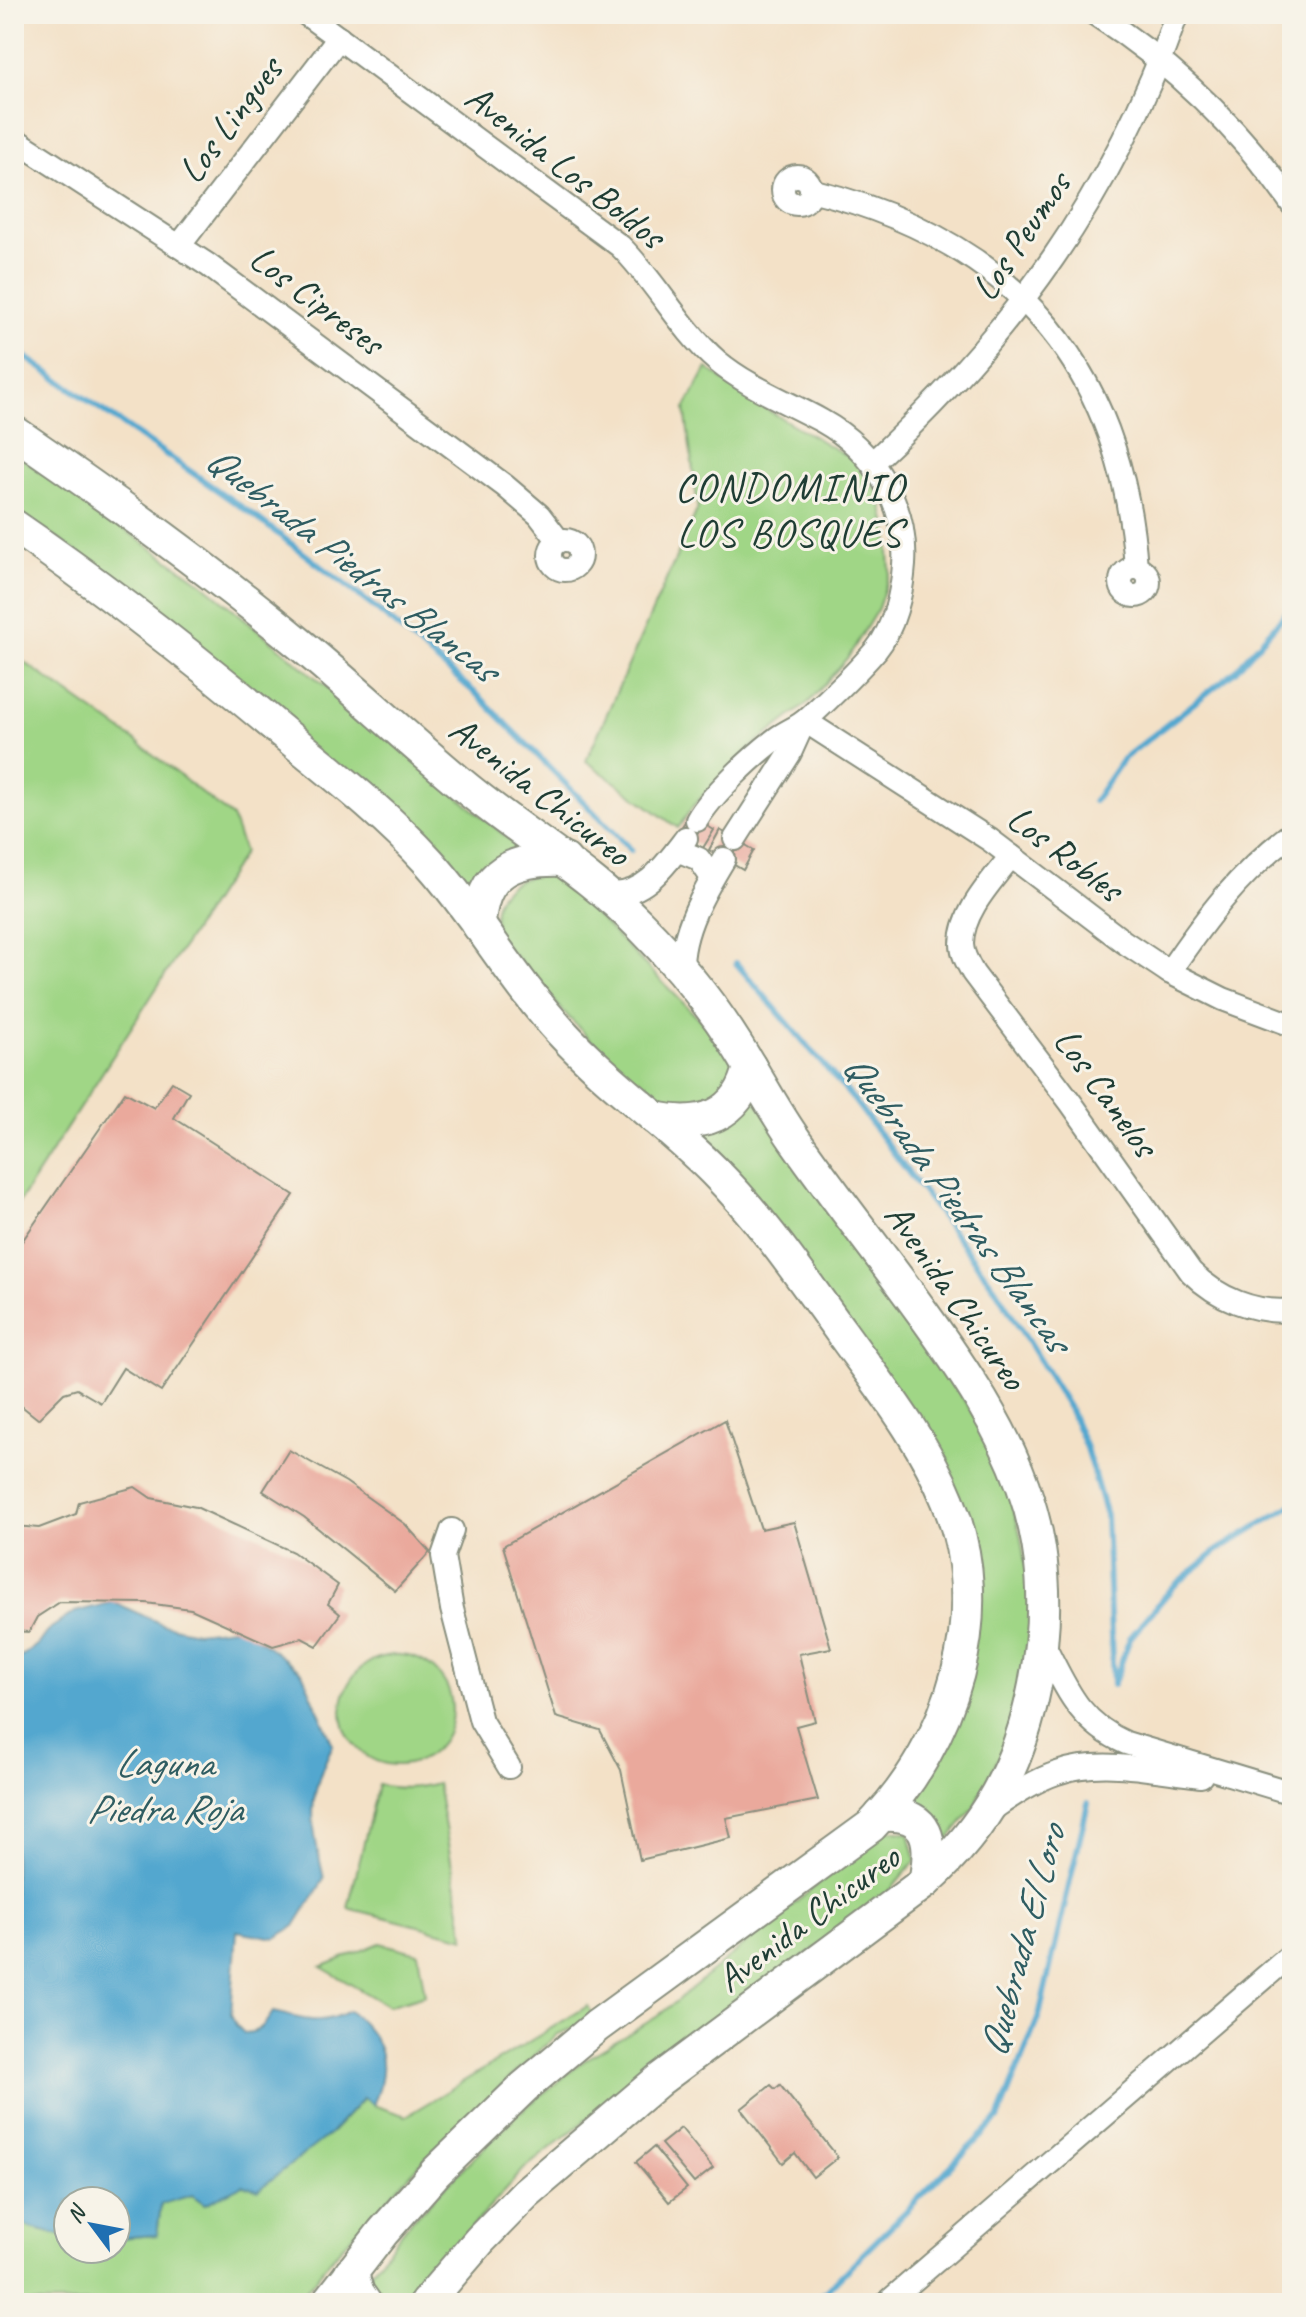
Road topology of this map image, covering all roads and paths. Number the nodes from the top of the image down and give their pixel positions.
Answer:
1 (306, 14) edge
2 (1095, 14) edge
3 (1177, 14) edge
4 (339, 38) junction
5 (1160, 60) junction
6 (14, 139) edge
7 (811, 190) dead end
8 (1292, 204) edge
9 (179, 246) junction
10 (1025, 299) junction
11 (14, 432) edge
12 (872, 463) junction
13 (14, 526) edge
14 (559, 541) dead end
15 (1136, 567) dead end
16 (805, 721) junction
17 (1292, 833) edge
18 (687, 836) junction
19 (1011, 856) junction
20 (724, 859) junction
21 (565, 860) junction
22 (607, 893) junction
23 (479, 926) junction
24 (682, 970) junction
25 (1169, 972) junction
26 (1292, 1025) edge
27 (750, 1067) junction
28 (655, 1118) junction
29 (1292, 1310) edge
30 (452, 1530) dead end
31 (1041, 1639) junction
32 (509, 1767) dead end
33 (1251, 1781) junction
34 (1292, 1793) edge
35 (987, 1813) junction
36 (881, 1815) junction
37 (925, 1882) junction
38 (1292, 1954) edge
39 (351, 2272) junction
40 (328, 2303) edge
41 (365, 2303) edge
42 (426, 2303) edge
43 (887, 2303) edge

1 - 4 street, Avenida Los Boldos
2 - 5 street
3 - 5 street, Los Peumos
4 - 9 street, Los Lingues
4 - 12 street, Avenida Los Boldos
5 - 8 street
5 - 10 street, Los Peumos
6 - 9 street, Los Cipreses
7 - 10 street
9 - 14 street, Los Cipreses
10 - 12 street, Los Peumos
10 - 15 street
11 - 21 main road, Avenida Chicureo
12 - 16 street, Avenida Los Boldos
13 - 23 main road, Avenida Chicureo
16 - 18 street, Avenida Los Boldos
16 - 19 street, Los Robles
16 - 20 street, Avenida Los Boldos
17 - 25 street
18 - 20 street
18 - 22 street, Avenida Los Boldos
19 - 25 street, Los Robles
19 - 29 street, Los Canelos
20 - 24 street, Avenida Los Boldos
21 - 22 main road, Avenida Chicureo
21 - 23 main road
22 - 24 main road, Avenida Chicureo
23 - 28 main road, Avenida Chicureo
24 - 27 main road, Avenida Chicureo
25 - 26 street, Los Robles
27 - 28 main road
27 - 31 main road, Avenida Chicureo
28 - 36 main road, Avenida Chicureo
30 - 32 street
31 - 33 street
31 - 35 main road, Avenida Chicureo
33 - 34 street
33 - 35 street
35 - 37 main road, Avenida Chicureo
36 - 37 main road
36 - 39 main road, Avenida Chicureo
37 - 42 main road, Avenida Chicureo
38 - 43 street
39 - 40 main road, Avenida Chicureo
39 - 41 main road

